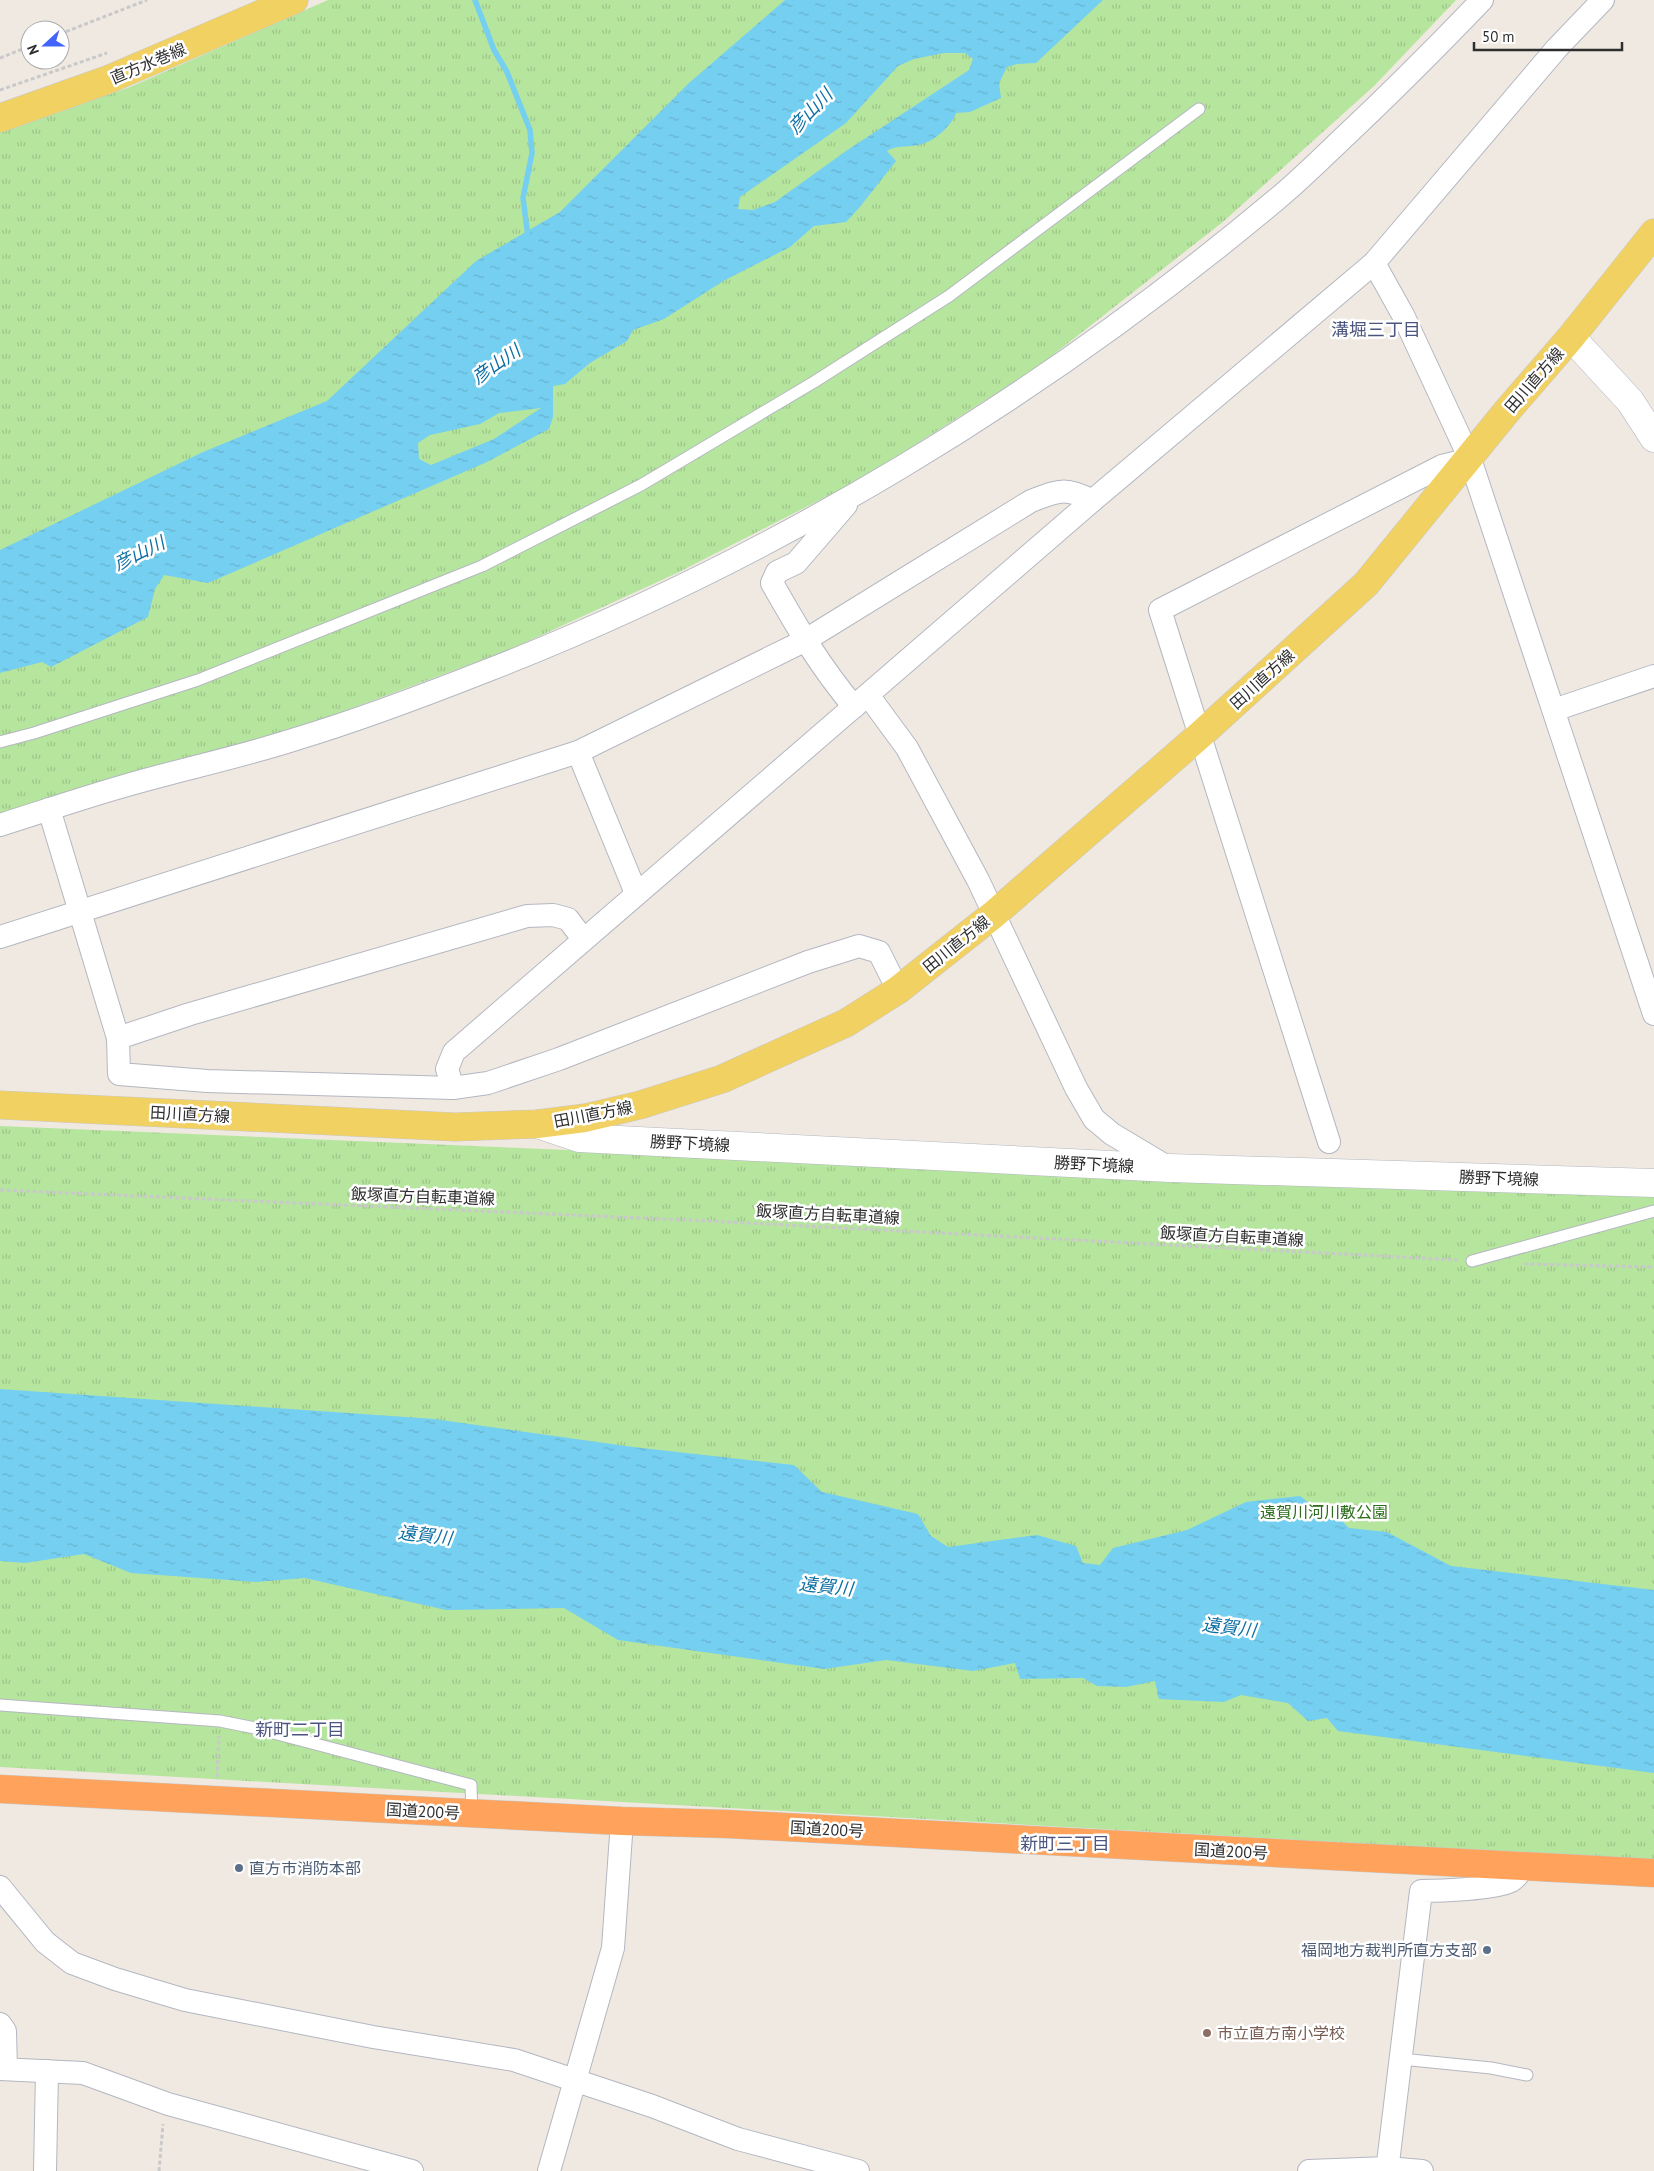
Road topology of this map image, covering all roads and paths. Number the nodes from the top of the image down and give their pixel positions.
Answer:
1 (147, 0) edge
2 (294, 0) edge
3 (1482, 0) edge
4 (1603, 0) edge
5 (262, 9) edge
6 (70, 30) edge
7 (20, 50) edge
8 (0, 58) edge
9 (1199, 109) dead end
10 (0, 118) edge
11 (1654, 233) edge
12 (1374, 263) junction
13 (1571, 337) junction
14 (1654, 438) edge
15 (1470, 459) junction
16 (856, 494) junction
17 (1092, 502) junction
18 (804, 641) junction
19 (1654, 676) edge
20 (861, 701) junction
21 (1554, 710) junction
22 (1199, 736) junction
23 (0, 742) edge
24 (578, 752) junction
25 (50, 809) junction
26 (0, 825) edge
27 (636, 893) junction
28 (81, 912) junction
29 (992, 915) junction
30 (0, 937) edge
31 (583, 939) junction
32 (898, 990) junction
33 (1654, 1014) edge
34 (118, 1038) junction
35 (453, 1088) junction
36 (0, 1105) edge
37 (537, 1124) junction
38 (1329, 1142) dead end
39 (1170, 1168) junction
40 (1654, 1183) edge
41 (0, 1190) edge
42 (1654, 1211) edge
43 (1472, 1261) joint
44 (1518, 1264) dead end
45 (1654, 1267) edge
46 (0, 1705) edge
47 (220, 1721) junction
48 (218, 1761) dead end
49 (0, 1789) edge
50 (472, 1814) junction
51 (622, 1821) junction
52 (1524, 1866) junction
53 (1654, 1873) edge
54 (0, 1887) edge
55 (0, 2024) edge
56 (1401, 2059) junction
57 (3, 2069) edge
58 (47, 2071) junction
59 (1527, 2076) dead end
60 (575, 2080) junction
61 (168, 2104) junction
62 (1387, 2170) edge
63 (45, 2171) edge
64 (159, 2171) edge
65 (412, 2171) edge
66 (549, 2171) edge
67 (858, 2171) edge
68 (1309, 2171) edge
69 (1422, 2171) edge

1 - 6 path
2 - 5 main road, 直方水巻線
3 - 16 street
4 - 12 street
5 - 10 main road, 直方水巻線
7 - 8 path
9 - 23 lane
11 - 13 main road, 田川直方線
12 - 15 street
12 - 17 street
13 - 14 main road
13 - 15 main road, 田川直方線
15 - 21 street
15 - 22 main road, 田川直方線
15 - 22 street
16 - 18 street
16 - 25 street
17 - 18 street
17 - 20 street
18 - 20 street
18 - 24 street
19 - 21 street
20 - 27 street
20 - 29 street
21 - 33 street
22 - 29 main road, 田川直方線
22 - 38 street
24 - 27 street
24 - 28 street
25 - 26 street
25 - 28 street
27 - 31 street
28 - 30 street
28 - 34 street
29 - 32 main road, 田川直方線
29 - 39 street
31 - 34 street
31 - 35 street
32 - 35 street
32 - 37 main road, 田川直方線
34 - 35 street
36 - 37 main road, 田川直方線
37 - 39 main road, 勝野下境線
39 - 40 main road, 勝野下境線
41 - 43 path, 飯塚直方自転車道線
42 - 43 lane
44 - 45 path
46 - 47 lane
47 - 48 path
47 - 50 lane
49 - 50 highway, 国道200号
50 - 51 highway, 国道200号
51 - 52 highway, 国道200号
51 - 60 street
52 - 53 highway, 国道200号
52 - 56 street
54 - 60 street
55 - 57 street
56 - 59 lane
56 - 62 street
57 - 58 street
58 - 61 street
58 - 63 street
60 - 66 street
60 - 67 street
61 - 64 path
61 - 65 street
62 - 68 street
62 - 69 street

